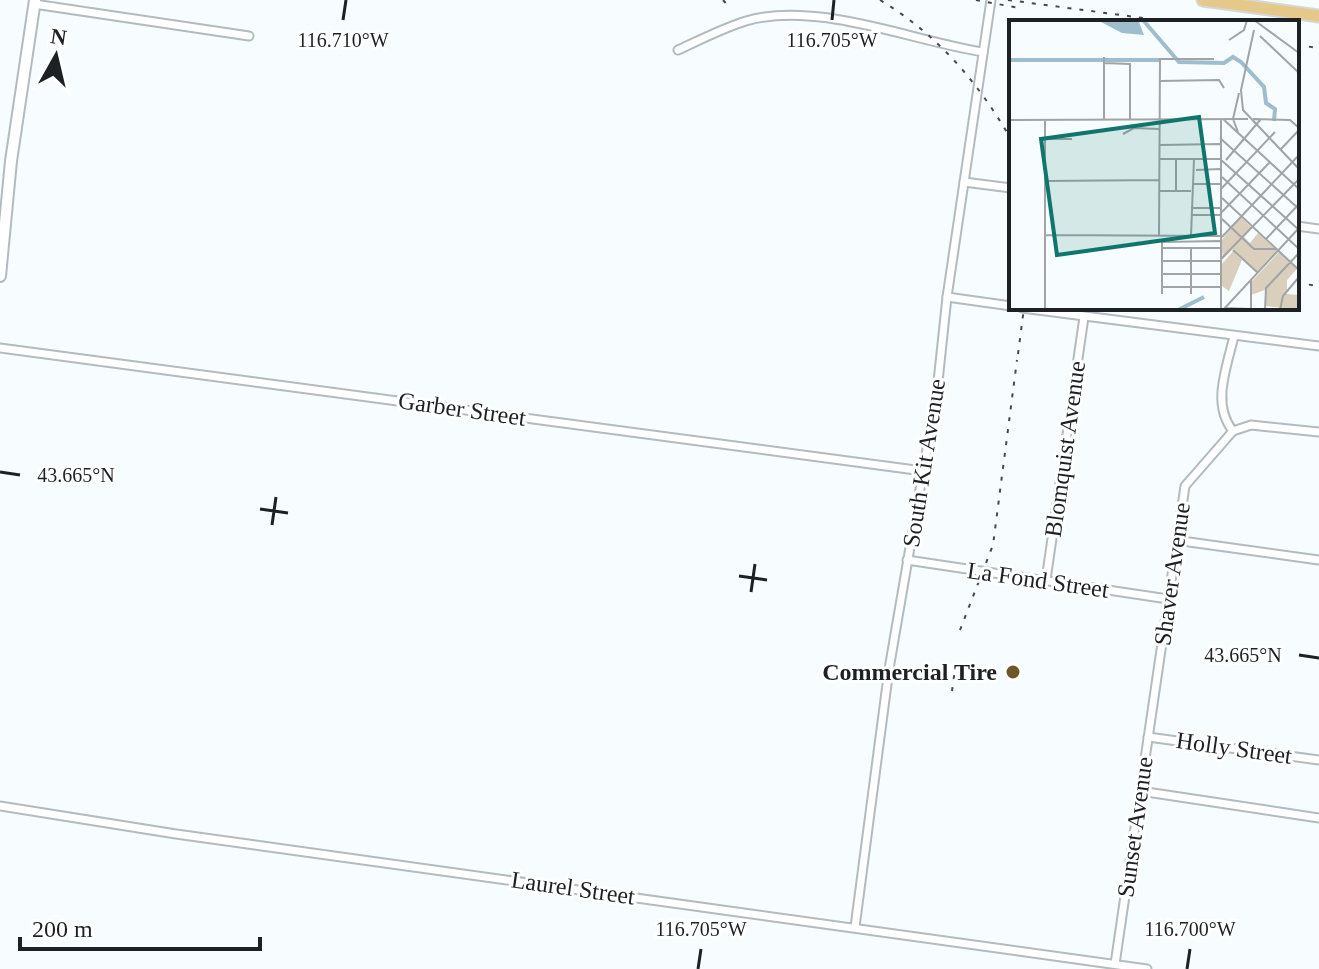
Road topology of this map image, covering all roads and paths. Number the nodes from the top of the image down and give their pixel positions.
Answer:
1 (991, 0) edge
2 (1203, 0) edge
3 (34, 2) edge
4 (1319, 16) edge
5 (249, 36) dead end
6 (678, 50) dead end
7 (983, 52) junction
8 (964, 182) junction
9 (1009, 188) edge
10 (1299, 226) edge
11 (1319, 229) edge
12 (0, 276) edge
13 (947, 297) junction
14 (1009, 306) edge
15 (1036, 310) edge
16 (1084, 317) junction
17 (1234, 336) junction
18 (1319, 346) edge
19 (0, 348) edge
20 (1233, 431) junction
21 (1319, 432) edge
22 (923, 471) junction
23 (1189, 542) dead end
24 (907, 560) junction
25 (1319, 560) edge
26 (1046, 580) junction
27 (1168, 599) junction
28 (1148, 737) junction
29 (1319, 760) edge
30 (1140, 791) junction
31 (0, 806) edge
32 (1319, 818) edge
33 (855, 927) junction
34 (1115, 964) junction
35 (1147, 969) edge

1 - 7 street, South Kit Avenue
2 - 4 main road
3 - 5 street
3 - 12 main road
6 - 7 street
7 - 8 street, South Kit Avenue
8 - 9 street
8 - 13 street, South Kit Avenue
10 - 11 street
13 - 14 street
13 - 22 street, South Kit Avenue
15 - 16 street
16 - 17 street
16 - 26 street, Blomquist Avenue
17 - 18 street
17 - 20 street
19 - 22 street, Garber Street
20 - 21 street
20 - 27 street, Shaver Avenue
22 - 24 street, South Kit Avenue
23 - 25 street
24 - 26 street, La Fond Street
24 - 33 street, South Kit Avenue
26 - 27 street, La Fond Street
27 - 28 street, Shaver Avenue
28 - 29 street, Holly Street
28 - 30 street, Sunset Avenue
30 - 32 street
30 - 34 street, Sunset Avenue
31 - 33 street, Laurel Street
33 - 34 street, Laurel Street
34 - 35 street, Laurel Street

